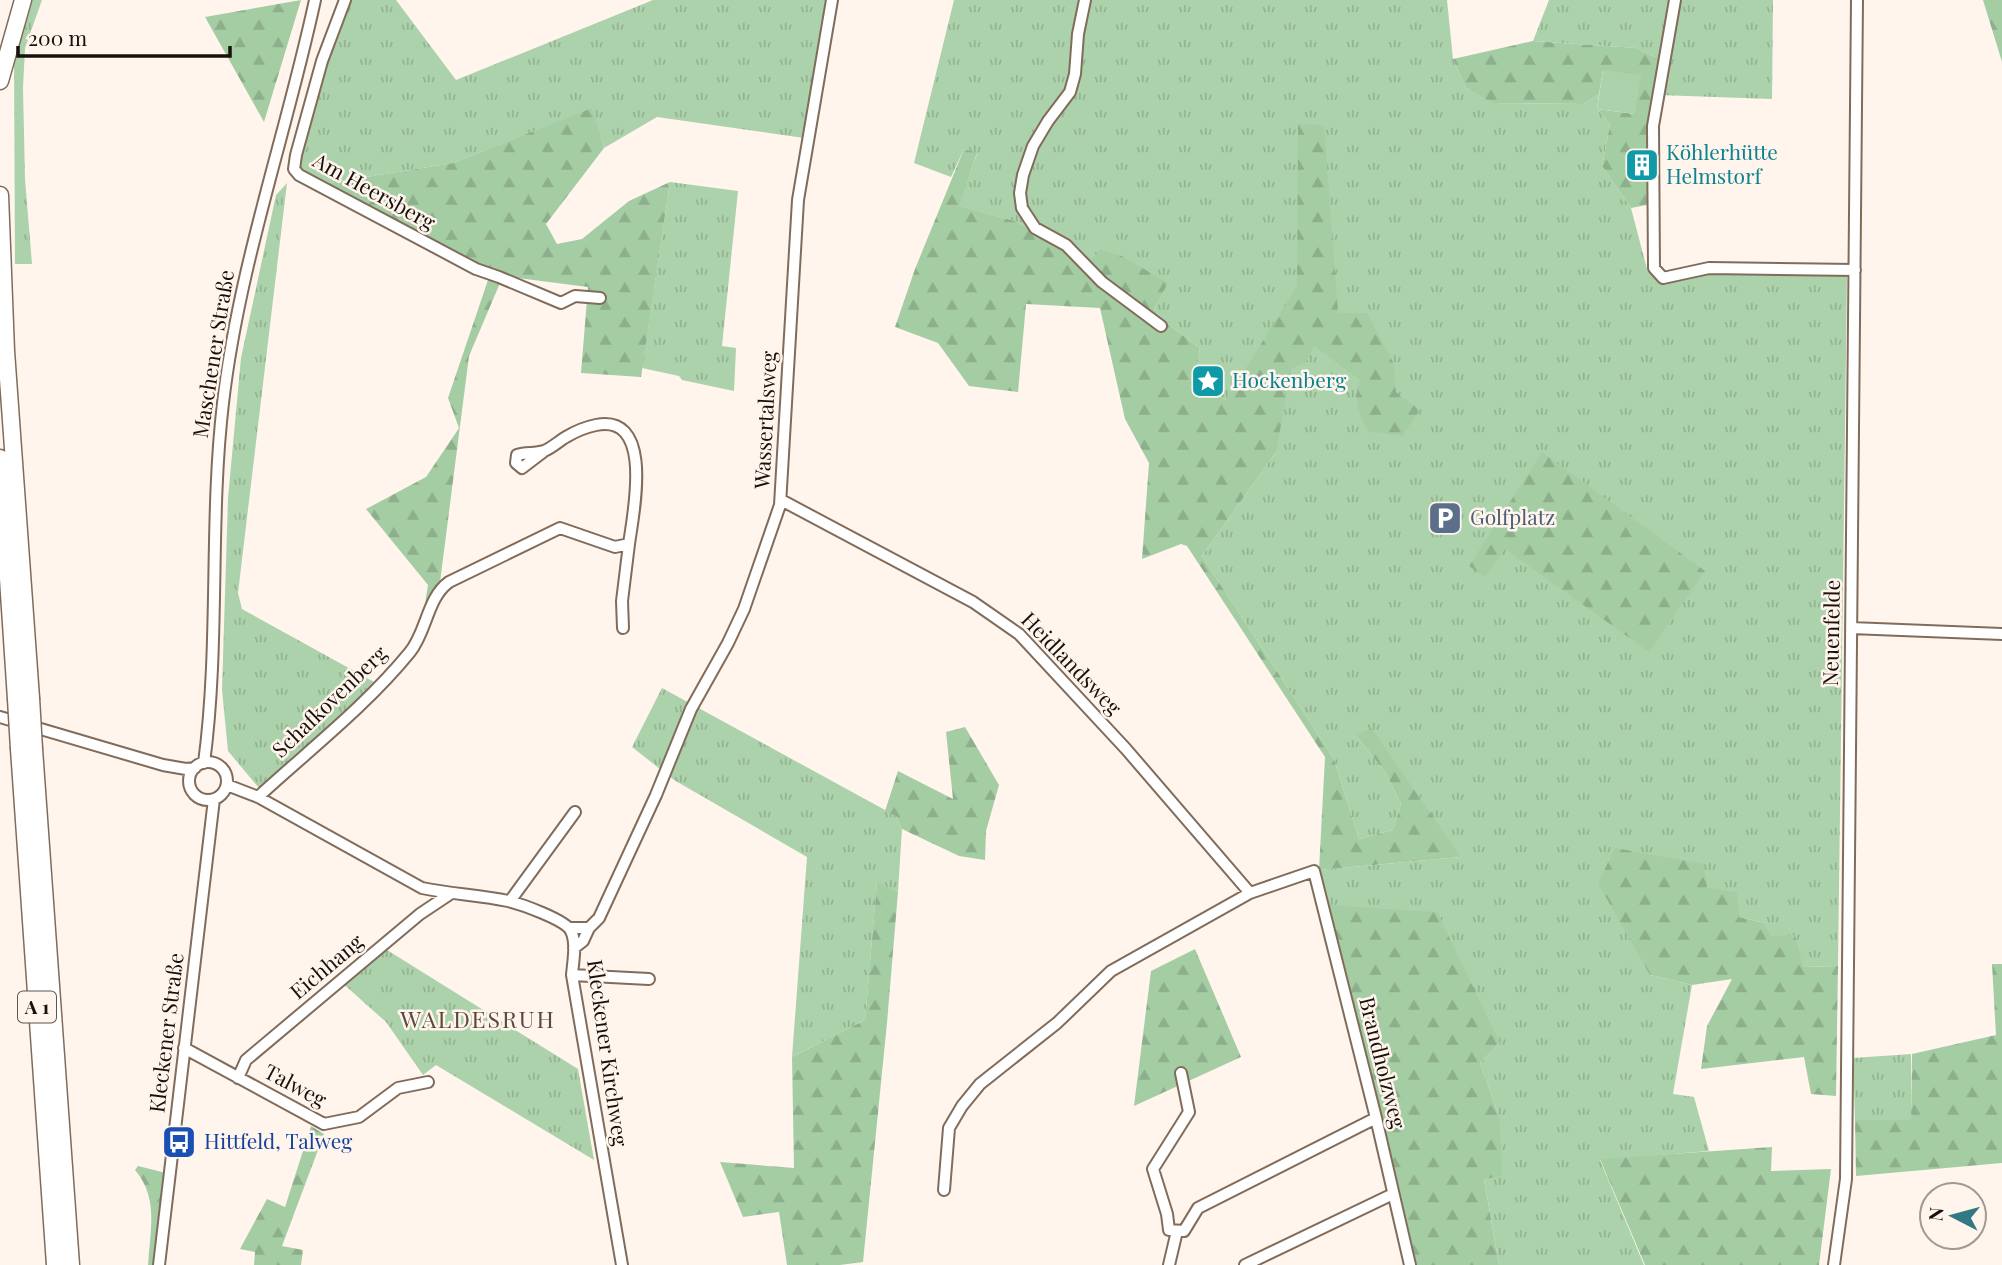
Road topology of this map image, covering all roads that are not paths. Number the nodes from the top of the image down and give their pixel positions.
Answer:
1 (23, 0) edge
2 (315, 0) edge
3 (345, 0) edge
4 (832, 0) edge
5 (1084, 0) edge
6 (1675, 0) edge
7 (1857, 0) edge
8 (0, 81) edge
9 (0, 195) edge
10 (1855, 270) junction
11 (600, 298) dead end
12 (1161, 326) dead end
13 (543, 452) dead end
14 (0, 458) edge
15 (781, 500) junction
16 (629, 544) junction
17 (623, 628) dead end
18 (1851, 628) junction
19 (2002, 634) edge
20 (23, 699) junction
21 (0, 717) edge
22 (210, 722) junction
23 (27, 749) junction
24 (163, 765) junction
25 (218, 765) junction
26 (200, 766) junction
27 (190, 780) junction
28 (226, 785) junction
29 (258, 797) junction
30 (202, 798) junction
31 (214, 799) junction
32 (575, 813) dead end
33 (209, 847) junction
34 (1250, 893) junction
35 (450, 894) junction
36 (510, 901) junction
37 (569, 928) junction
38 (589, 928) junction
39 (574, 948) junction
40 (572, 975) junction
41 (649, 979) dead end
42 (184, 1048) junction
43 (1181, 1073) dead end
44 (238, 1078) junction
45 (428, 1082) dead end
46 (60, 1101) junction
47 (1377, 1118) junction
48 (72, 1138) dead end
49 (944, 1190) dead end
50 (1393, 1194) junction
51 (1177, 1231) junction
52 (55, 1265) edge
53 (71, 1265) edge
54 (159, 1265) edge
55 (622, 1265) edge
56 (1169, 1265) edge
57 (1245, 1265) edge
58 (1410, 1265) edge
59 (1834, 1265) edge

1 - 8 highway
2 - 22 street, Maschener Straße
3 - 11 street, Am Heersberg
4 - 15 street, Wassertalsweg
5 - 12 street
6 - 10 street
7 - 10 street, Neuenfelde
9 - 20 highway, A 1
10 - 18 street, Neuenfelde
13 - 16 street
14 - 20 highway, A 1
15 - 34 street, Heidlandsweg
15 - 38 street, Wassertalsweg
16 - 17 street
16 - 29 street, Schafkovenberg
18 - 19 street
18 - 59 street, Neuenfelde
20 - 23 highway, A 1, bridge
21 - 24 street
22 - 25 street, Maschener Straße
22 - 26 street, Maschener Straße
23 - 46 highway, A 1
23 - 52 highway, A 1
24 - 26 street
24 - 27 street
25 - 26 street
25 - 28 street
26 - 27 street
27 - 30 street
28 - 29 street
28 - 31 street
29 - 35 street
30 - 31 street
30 - 33 street, Kleckener Straße
31 - 33 street, Kleckener Straße
32 - 36 street
33 - 42 street, Kleckener Straße
34 - 47 street, Brandholzweg
34 - 49 street
35 - 36 street
35 - 44 street, Eichhang
36 - 37 street
37 - 38 street
37 - 39 street, Kleckener Kirchweg
38 - 39 street, Wassertalsweg
39 - 40 street, Kleckener Kirchweg
40 - 41 street
40 - 55 street, Kleckener Kirchweg
42 - 44 street, Talweg
42 - 54 street, Kleckener Straße
43 - 51 street
44 - 45 street, Talweg
46 - 48 highway
46 - 53 highway, A 1
47 - 50 street, Brandholzweg
47 - 51 street
50 - 57 street
50 - 58 street, Brandholzweg
51 - 56 street

